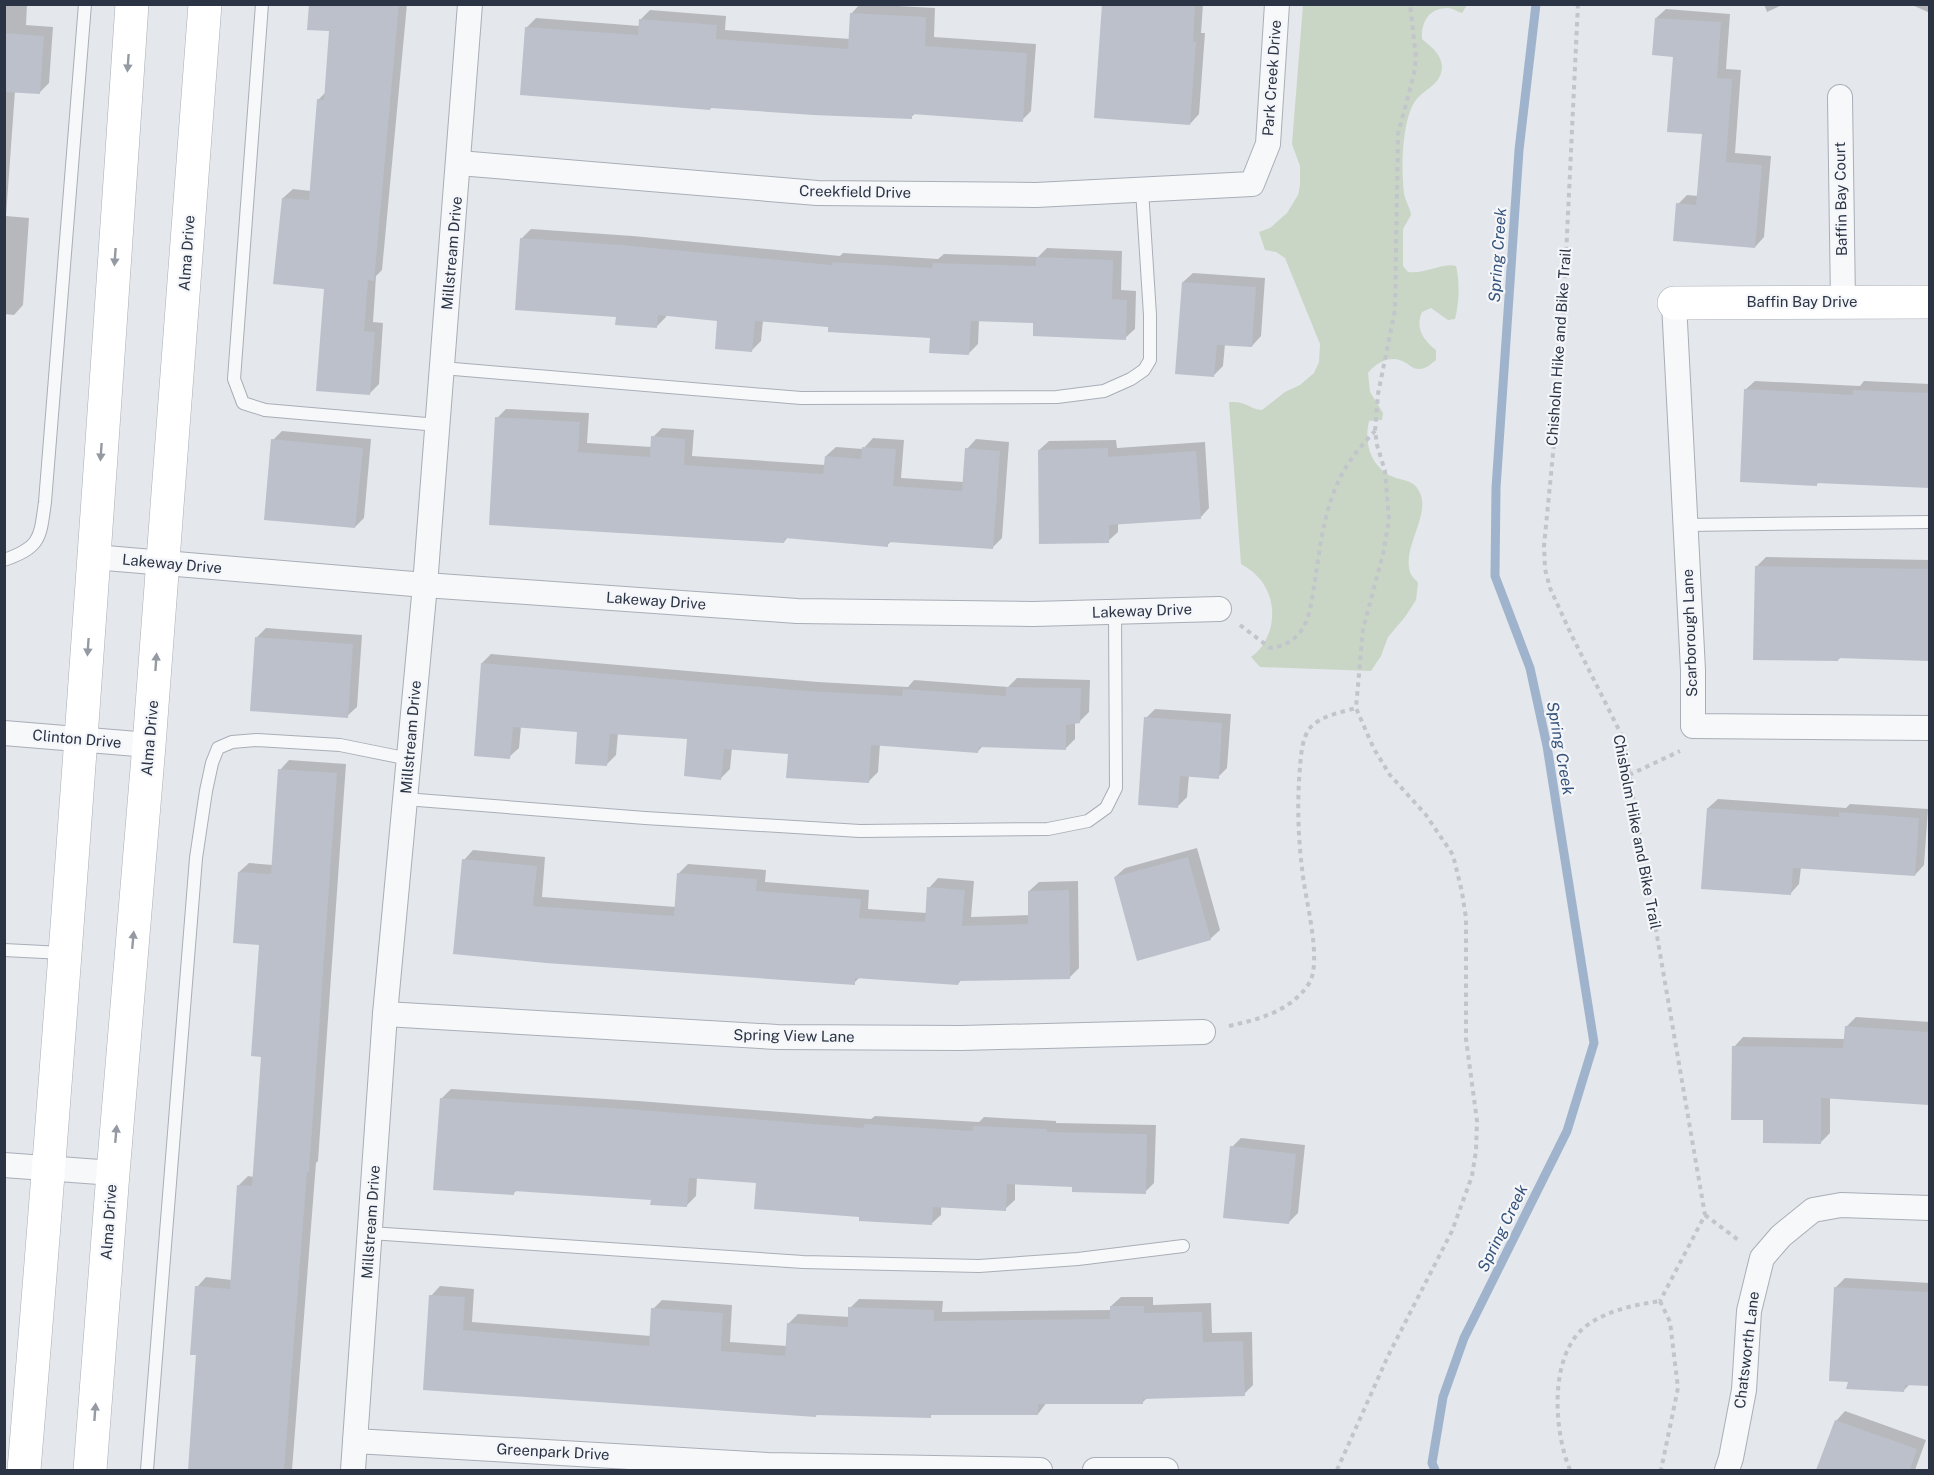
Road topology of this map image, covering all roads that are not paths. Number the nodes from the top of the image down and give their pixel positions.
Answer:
1 (85, 4) edge
2 (132, 4) edge
3 (205, 4) edge
4 (262, 4) edge
5 (471, 4) edge
6 (1277, 4) edge
7 (1840, 97) dead end
8 (459, 163) junction
9 (1252, 184) joint
10 (1142, 190) junction
11 (1843, 302) junction
12 (1929, 302) edge
13 (1674, 303) joint
14 (442, 368) junction
15 (438, 424) junction
16 (1929, 522) edge
17 (1685, 525) junction
18 (94, 557) junction
19 (4, 560) edge
20 (164, 564) junction
21 (425, 585) junction
22 (1219, 609) road end
23 (1115, 612) junction
24 (1929, 728) edge
25 (4, 733) edge
26 (81, 740) junction
27 (150, 745) junction
28 (409, 759) junction
29 (405, 799) junction
30 (4, 950) edge
31 (64, 954) junction
32 (385, 1014) junction
33 (1203, 1032) road end
34 (4, 1164) edge
35 (49, 1168) junction
36 (113, 1173) junction
37 (1929, 1208) edge
38 (370, 1233) junction
39 (1183, 1246) dead end
40 (355, 1441) junction
41 (24, 1470) edge
42 (90, 1470) edge
43 (147, 1470) edge
44 (353, 1470) edge
45 (1040, 1470) edge
46 (1095, 1470) edge
47 (1166, 1470) edge
48 (1727, 1470) edge

1 - 19 lane
2 -> 18 main road
3 - 20 main road, Alma Drive
4 - 15 lane
5 - 8 street, Millstream Drive
6 - 9 street, Park Creek Drive
7 - 11 street, Baffin Bay Court
8 - 10 street, Creekfield Drive
8 - 14 street, Millstream Drive
9 - 10 street, Creekfield Drive
10 - 14 lane
11 - 12 main road, Baffin Bay Drive
11 - 13 main road, Baffin Bay Drive
13 - 17 street, Scarborough Lane
14 - 15 street, Millstream Drive
15 - 21 street, Millstream Drive
16 - 17 lane
17 - 24 street, Scarborough Lane
18 - 20 street, Lakeway Drive
18 -> 26 main road
20 - 21 street, Lakeway Drive
27 -> 20 main road, Alma Drive
21 - 23 street, Lakeway Drive
21 - 28 street, Millstream Drive
22 - 23 street, Lakeway Drive
23 - 29 lane
25 - 26 street, Clinton Drive
26 - 27 street, Clinton Drive
26 - 31 main road
36 -> 27 main road, Alma Drive
28 - 29 street, Millstream Drive
28 - 43 lane
29 - 32 street, Millstream Drive
30 - 31 lane
31 - 35 main road
32 - 33 street, Spring View Lane
32 - 38 street, Millstream Drive
34 - 35 street
35 - 36 street
35 - 41 main road
42 -> 36 main road, Alma Drive
37 - 48 street, Chatsworth Lane
38 - 39 lane
38 - 40 street, Millstream Drive
40 - 44 street, Millstream Drive
40 - 45 street, Greenpark Drive
46 - 47 street

